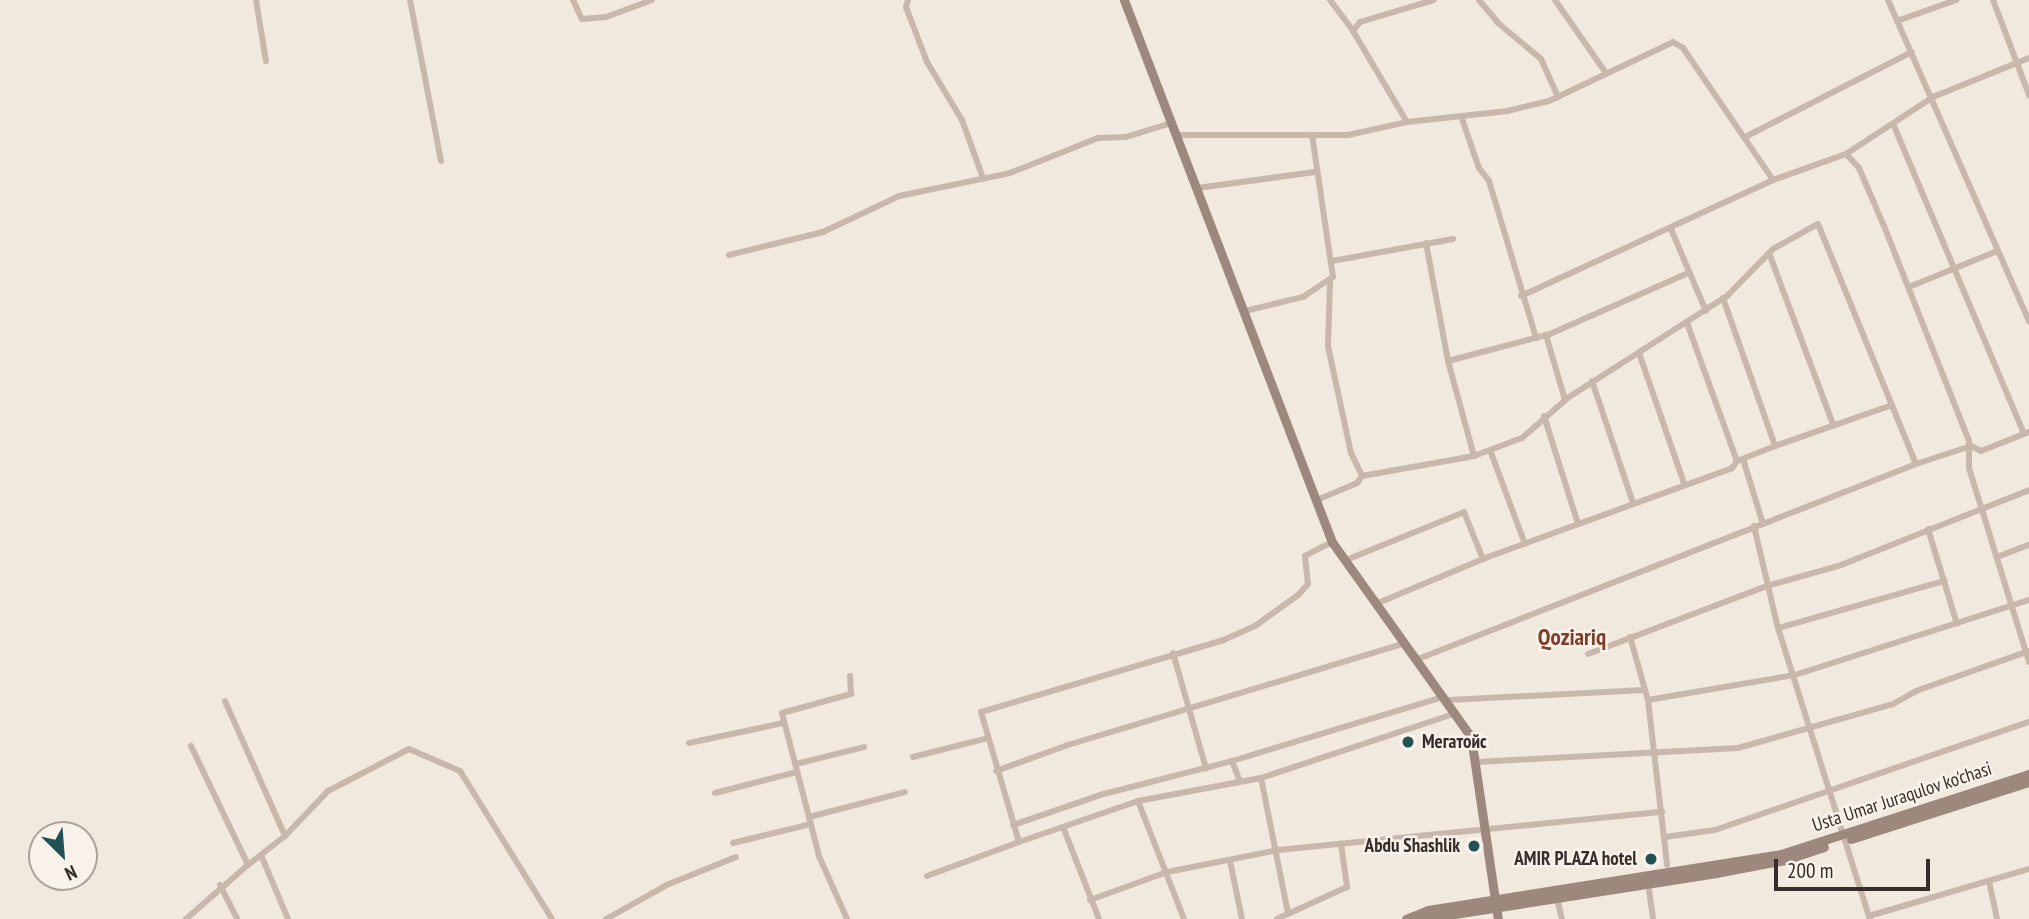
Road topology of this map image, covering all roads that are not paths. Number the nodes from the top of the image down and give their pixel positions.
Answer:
1 (256, 0) edge
2 (410, 0) edge
3 (573, 0) edge
4 (652, 0) edge
5 (908, 0) edge
6 (1124, 0) edge
7 (1330, 0) edge
8 (1434, 0) edge
9 (1479, 0) edge
10 (1555, 0) edge
11 (1888, 0) edge
12 (1956, 0) edge
13 (1993, 0) edge
14 (1897, 21) junction
15 (1353, 31) junction
16 (1912, 52) junction
17 (2029, 58) edge
18 (267, 61) dead end
19 (2015, 63) junction
20 (1606, 73) junction
21 (2029, 95) edge
22 (1558, 97) junction
23 (1933, 97) junction
24 (1461, 116) junction
25 (1407, 122) junction
26 (1171, 123) junction
27 (1894, 126) junction
28 (1177, 135) junction
29 (1312, 135) junction
30 (1747, 136) junction
31 (1846, 154) junction
32 (441, 161) dead end
33 (1315, 172) junction
34 (982, 178) junction
35 (1773, 180) junction
36 (1196, 188) junction
37 (1671, 229) junction
38 (1453, 239) dead end
39 (1426, 243) junction
40 (1997, 251) junction
41 (1769, 253) junction
42 (729, 255) dead end
43 (1332, 261) junction
44 (1954, 268) junction
45 (1688, 272) junction
46 (1330, 282) junction
47 (1909, 287) junction
48 (1521, 296) junction
49 (1723, 298) junction
50 (1245, 311) junction
51 (1706, 311) junction
52 (2029, 321) edge
53 (1687, 323) junction
54 (1546, 335) junction
55 (1536, 338) junction
56 (1639, 353) junction
57 (1448, 361) junction
58 (1592, 381) junction
59 (1565, 400) junction
60 (1892, 405) junction
61 (1544, 416) junction
62 (1833, 424) junction
63 (2027, 433) edge
64 (1775, 446) junction
65 (1971, 446) junction
66 (1490, 450) junction
67 (1474, 456) junction
68 (1740, 460) junction
69 (1916, 464) junction
70 (1362, 476) junction
71 (1684, 483) junction
72 (2029, 489) edge
73 (1317, 500) junction
74 (1633, 503) junction
75 (1982, 510) junction
76 (1578, 524) junction
77 (1763, 524) junction
78 (1754, 526) junction
79 (1928, 529) junction
80 (1332, 542) junction
81 (1525, 544) junction
82 (2029, 545) edge
83 (1997, 557) junction
84 (1483, 559) junction
85 (1346, 560) junction
86 (1944, 582) junction
87 (1767, 586) junction
88 (2029, 600) edge
89 (1378, 603) junction
90 (2013, 607) junction
91 (1957, 624) junction
92 (1778, 628) junction
93 (1630, 637) junction
94 (1406, 643) junction
95 (2027, 652) edge
96 (1173, 653) junction
97 (1588, 654) dead end
98 (1418, 659) junction
99 (2029, 662) edge
100 (850, 676) dead end
101 (1796, 676) junction
102 (1644, 690) junction
103 (1447, 698) junction
104 (1648, 700) junction
105 (225, 701) dead end
106 (1188, 711) junction
107 (1457, 713) junction
108 (2029, 722) edge
109 (783, 723) junction
110 (1809, 727) junction
111 (988, 738) junction
112 (689, 743) dead end
113 (191, 746) dead end
114 (864, 747) dead end
115 (1655, 753) junction
116 (914, 757) dead end
117 (1232, 761) junction
118 (1477, 762) junction
119 (796, 764) junction
120 (1206, 768) junction
121 (996, 771) junction
122 (797, 772) junction
123 (2029, 774) edge
124 (1261, 778) junction
125 (1240, 782) junction
126 (2029, 782) edge
127 (1828, 789) junction
128 (905, 792) dead end
129 (715, 793) dead end
130 (1138, 801) junction
131 (1662, 812) junction
132 (810, 820) junction
133 (1013, 825) junction
134 (1063, 827) junction
135 (1485, 830) junction
136 (285, 836) junction
137 (1665, 837) junction
138 (1843, 838) junction
139 (1019, 842) junction
140 (733, 843) dead end
141 (1341, 843) junction
142 (1274, 851) junction
143 (261, 855) junction
144 (736, 858) dead end
145 (1230, 861) junction
146 (248, 864) junction
147 (1667, 865) dead end
148 (2029, 869) edge
149 (1167, 872) junction
150 (926, 876) dead end
151 (1989, 881) junction
152 (220, 885) junction
153 (1649, 890) dead end
154 (1090, 900) junction
155 (1496, 902) junction
156 (1558, 902) dead end
157 (1288, 913) junction
158 (1870, 917) edge
159 (186, 919) edge
160 (237, 919) edge
161 (288, 919) edge
162 (552, 919) edge
163 (606, 919) edge
164 (847, 919) edge
165 (1100, 919) edge
166 (1184, 919) edge
167 (1242, 919) edge
168 (1277, 919) edge
169 (1406, 919) edge
170 (1423, 919) edge
171 (1498, 919) edge
172 (1562, 919) edge
173 (1653, 919) edge
174 (1997, 919) edge

1 - 18 street
2 - 32 street
3 - 4 street
5 - 34 street
6 - 26 main road
7 - 15 street
8 - 15 street
9 - 22 street
10 - 20 street
11 - 14 street
12 - 14 street
13 - 19 street
14 - 16 street
15 - 25 street
16 - 23 street
16 - 30 street
17 - 19 street
19 - 21 street
19 - 23 street
20 - 22 street
20 - 30 street
22 - 24 street
23 - 27 street
23 - 40 street
24 - 25 street
24 - 48 street
25 - 29 street
26 - 28 main road
26 - 34 street
27 - 31 street
27 - 44 street
28 - 29 street
28 - 36 main road
29 - 33 street
30 - 35 street
31 - 35 street
31 - 47 street
33 - 36 street
33 - 43 street
34 - 42 street
35 - 37 street
36 - 50 main road
37 - 45 street
37 - 48 street
38 - 39 street
39 - 43 street
39 - 57 street
40 - 44 street
40 - 52 street
41 - 49 street
41 - 60 street
41 - 62 street
43 - 46 street
44 - 47 street
44 - 63 street
45 - 51 street
45 - 54 street
46 - 50 street
46 - 70 street
47 - 65 street
48 - 55 street
49 - 51 street
49 - 64 street
50 - 73 main road
51 - 53 street
53 - 56 street
53 - 68 street
54 - 55 street
54 - 59 street
55 - 57 street
56 - 58 street
56 - 71 street
57 - 67 street
58 - 59 street
58 - 74 street
59 - 61 street
60 - 62 street
60 - 69 street
61 - 66 street
61 - 76 street
62 - 64 street
63 - 65 street
64 - 68 street
65 - 69 street
65 - 75 street
66 - 67 street
66 - 81 street
67 - 70 street
68 - 71 street
68 - 77 street
69 - 77 street
70 - 73 street
71 - 74 street
72 - 75 street
73 - 80 main road
74 - 76 street
75 - 79 street
75 - 83 street
76 - 81 street
77 - 78 street
78 - 87 street
78 - 98 street
79 - 86 street
79 - 87 street
80 - 85 main road
80 - 96 street
81 - 84 street
82 - 83 street
83 - 90 street
84 - 85 street
84 - 89 street
85 - 89 main road
86 - 91 street
86 - 92 street
87 - 92 street
87 - 93 street
88 - 90 street
89 - 94 main road
90 - 91 street
90 - 95 street
91 - 101 street
92 - 101 street
93 - 97 street
93 - 102 street
94 - 98 main road
94 - 106 street
95 - 99 street
95 - 110 street
96 - 106 street
96 - 111 street
98 - 103 main road
100 - 109 street
101 - 104 street
101 - 110 street
102 - 103 street
102 - 104 street
103 - 107 main road
103 - 117 street
104 - 115 street
105 - 136 street
106 - 120 street
106 - 121 street
107 - 118 main road
107 - 124 street
108 - 127 street
109 - 112 street
109 - 119 street
110 - 115 street
110 - 127 street
111 - 116 street
111 - 121 street
113 - 146 street
114 - 119 street
115 - 118 street
115 - 131 street
117 - 120 street
117 - 125 street
118 - 135 main road
119 - 122 street
120 - 133 street
121 - 133 street
122 - 129 street
122 - 132 street
123 - 138 main road, Usta Umar Juraqulov ko'chasi
124 - 125 street
124 - 142 street
125 - 130 street
126 - 138 main road, Usta Umar Juraqulov ko'chasi
127 - 137 street
127 - 138 street
128 - 132 street
130 - 134 street
130 - 149 street
131 - 135 street
131 - 137 street
132 - 140 street
132 - 164 street
133 - 139 street
134 - 139 street
134 - 154 street
135 - 141 street
135 - 155 main road
136 - 143 street
136 - 162 street
137 - 147 street
138 - 155 main road, Usta Umar Juraqulov ko'chasi
138 - 158 street
139 - 150 street
141 - 142 street
141 - 157 street
142 - 145 street
142 - 157 street
143 - 146 street
143 - 161 street
144 - 163 street
145 - 149 street
145 - 167 street
146 - 152 street
148 - 151 street
149 - 154 street
149 - 166 street
151 - 158 street
151 - 174 street
152 - 159 street
152 - 160 street
153 - 173 street
154 - 165 street
155 - 169 main road
155 - 170 main road
155 - 171 main road
156 - 172 street
157 - 168 street

